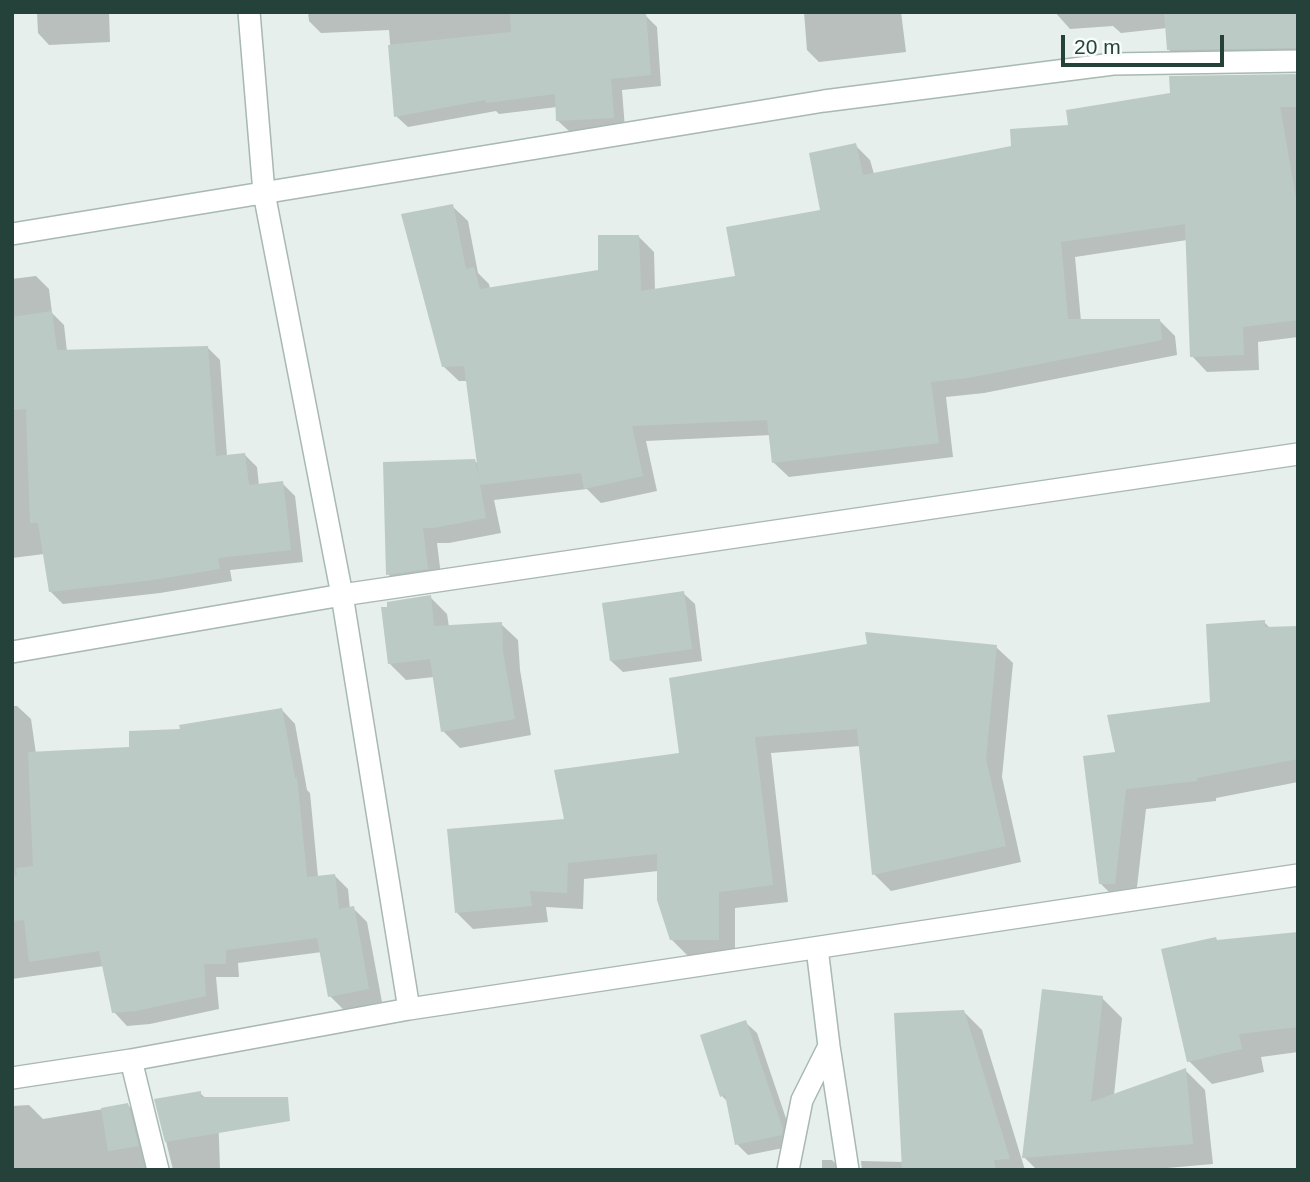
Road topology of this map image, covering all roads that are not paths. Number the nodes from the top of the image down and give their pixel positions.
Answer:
1 (249, 12) edge
2 (1298, 61) edge
3 (264, 193) junction
4 (12, 234) edge
5 (1298, 454) edge
6 (342, 595) junction
7 (12, 652) edge
8 (1298, 874) edge
9 (817, 948) junction
10 (409, 1009) junction
11 (829, 1046) junction
12 (131, 1060) junction
13 (12, 1078) edge
14 (158, 1170) edge
15 (788, 1170) edge
16 (848, 1170) edge

1 - 3 street
2 - 3 street
3 - 4 street
3 - 6 street
5 - 6 street
6 - 7 street
6 - 10 street
8 - 9 street
9 - 10 street
9 - 11 street
10 - 12 street
11 - 15 street
11 - 16 street
12 - 13 street
12 - 14 street

